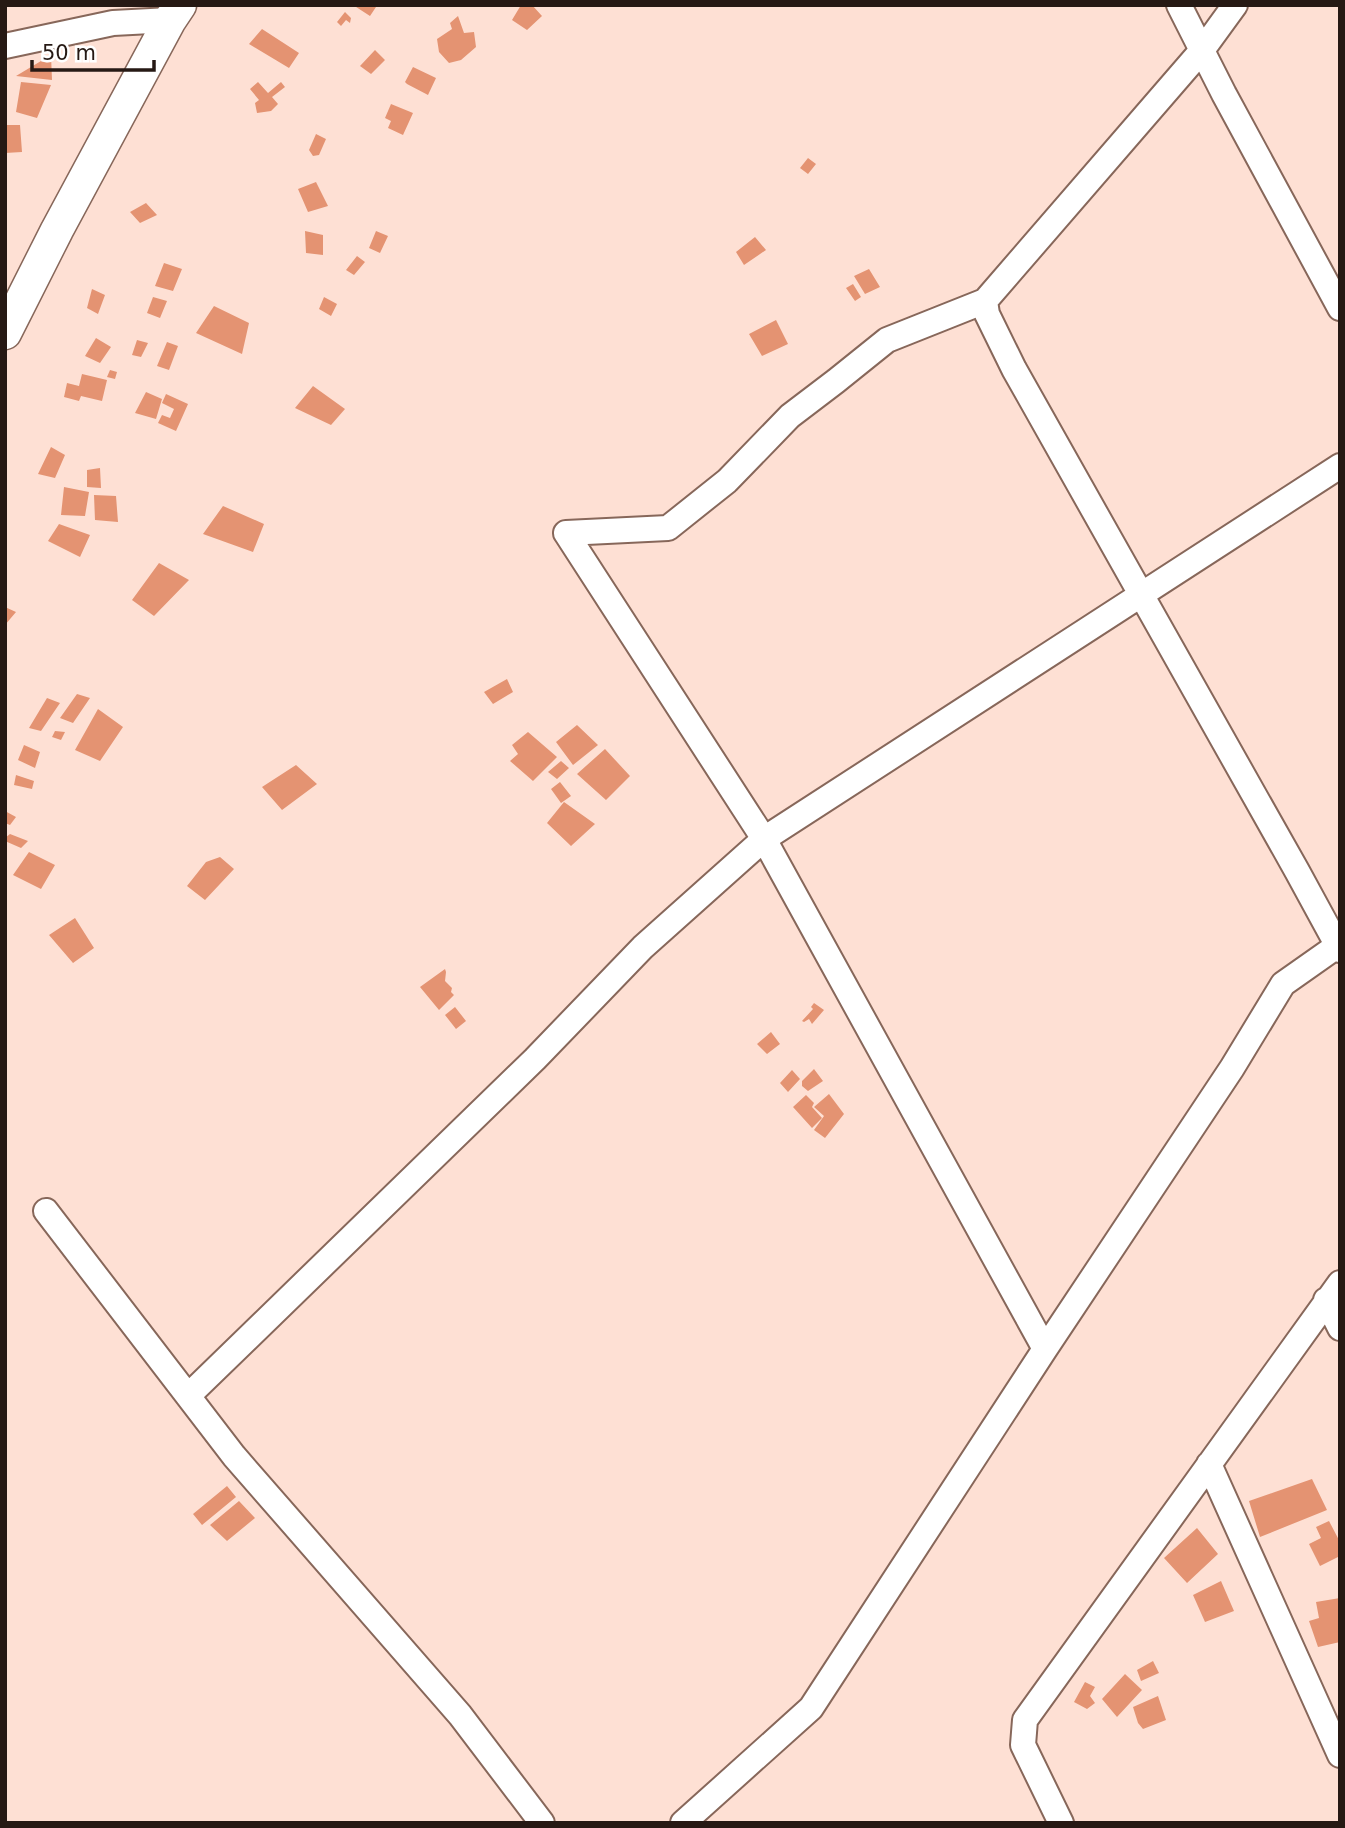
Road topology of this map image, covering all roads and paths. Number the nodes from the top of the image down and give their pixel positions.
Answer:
1 (1179, 5) edge
2 (1235, 5) edge
3 (175, 13) edge
4 (5, 46) edge
5 (1203, 50) junction
6 (985, 301) junction
7 (1340, 308) edge
8 (5, 333) edge
9 (1340, 466) edge
10 (1141, 594) junction
11 (764, 839) junction
12 (1338, 948) edge
13 (46, 1211) dead end
14 (1333, 1291) edge
15 (1340, 1328) edge
16 (1045, 1349) junction
17 (188, 1396) junction
18 (1209, 1464) junction
19 (1340, 1755) edge
20 (542, 1823) edge
21 (683, 1823) edge
22 (1061, 1823) edge

1 - 5 street
2 - 5 street
3 - 4 street
3 - 8 main road
5 - 6 street
5 - 7 street
6 - 10 street
6 - 11 street
9 - 10 street
10 - 11 street
10 - 12 street
11 - 16 street
11 - 17 street
12 - 16 street
13 - 17 street
14 - 15 street
14 - 18 street
16 - 21 street
17 - 20 street
18 - 19 street
18 - 22 street

